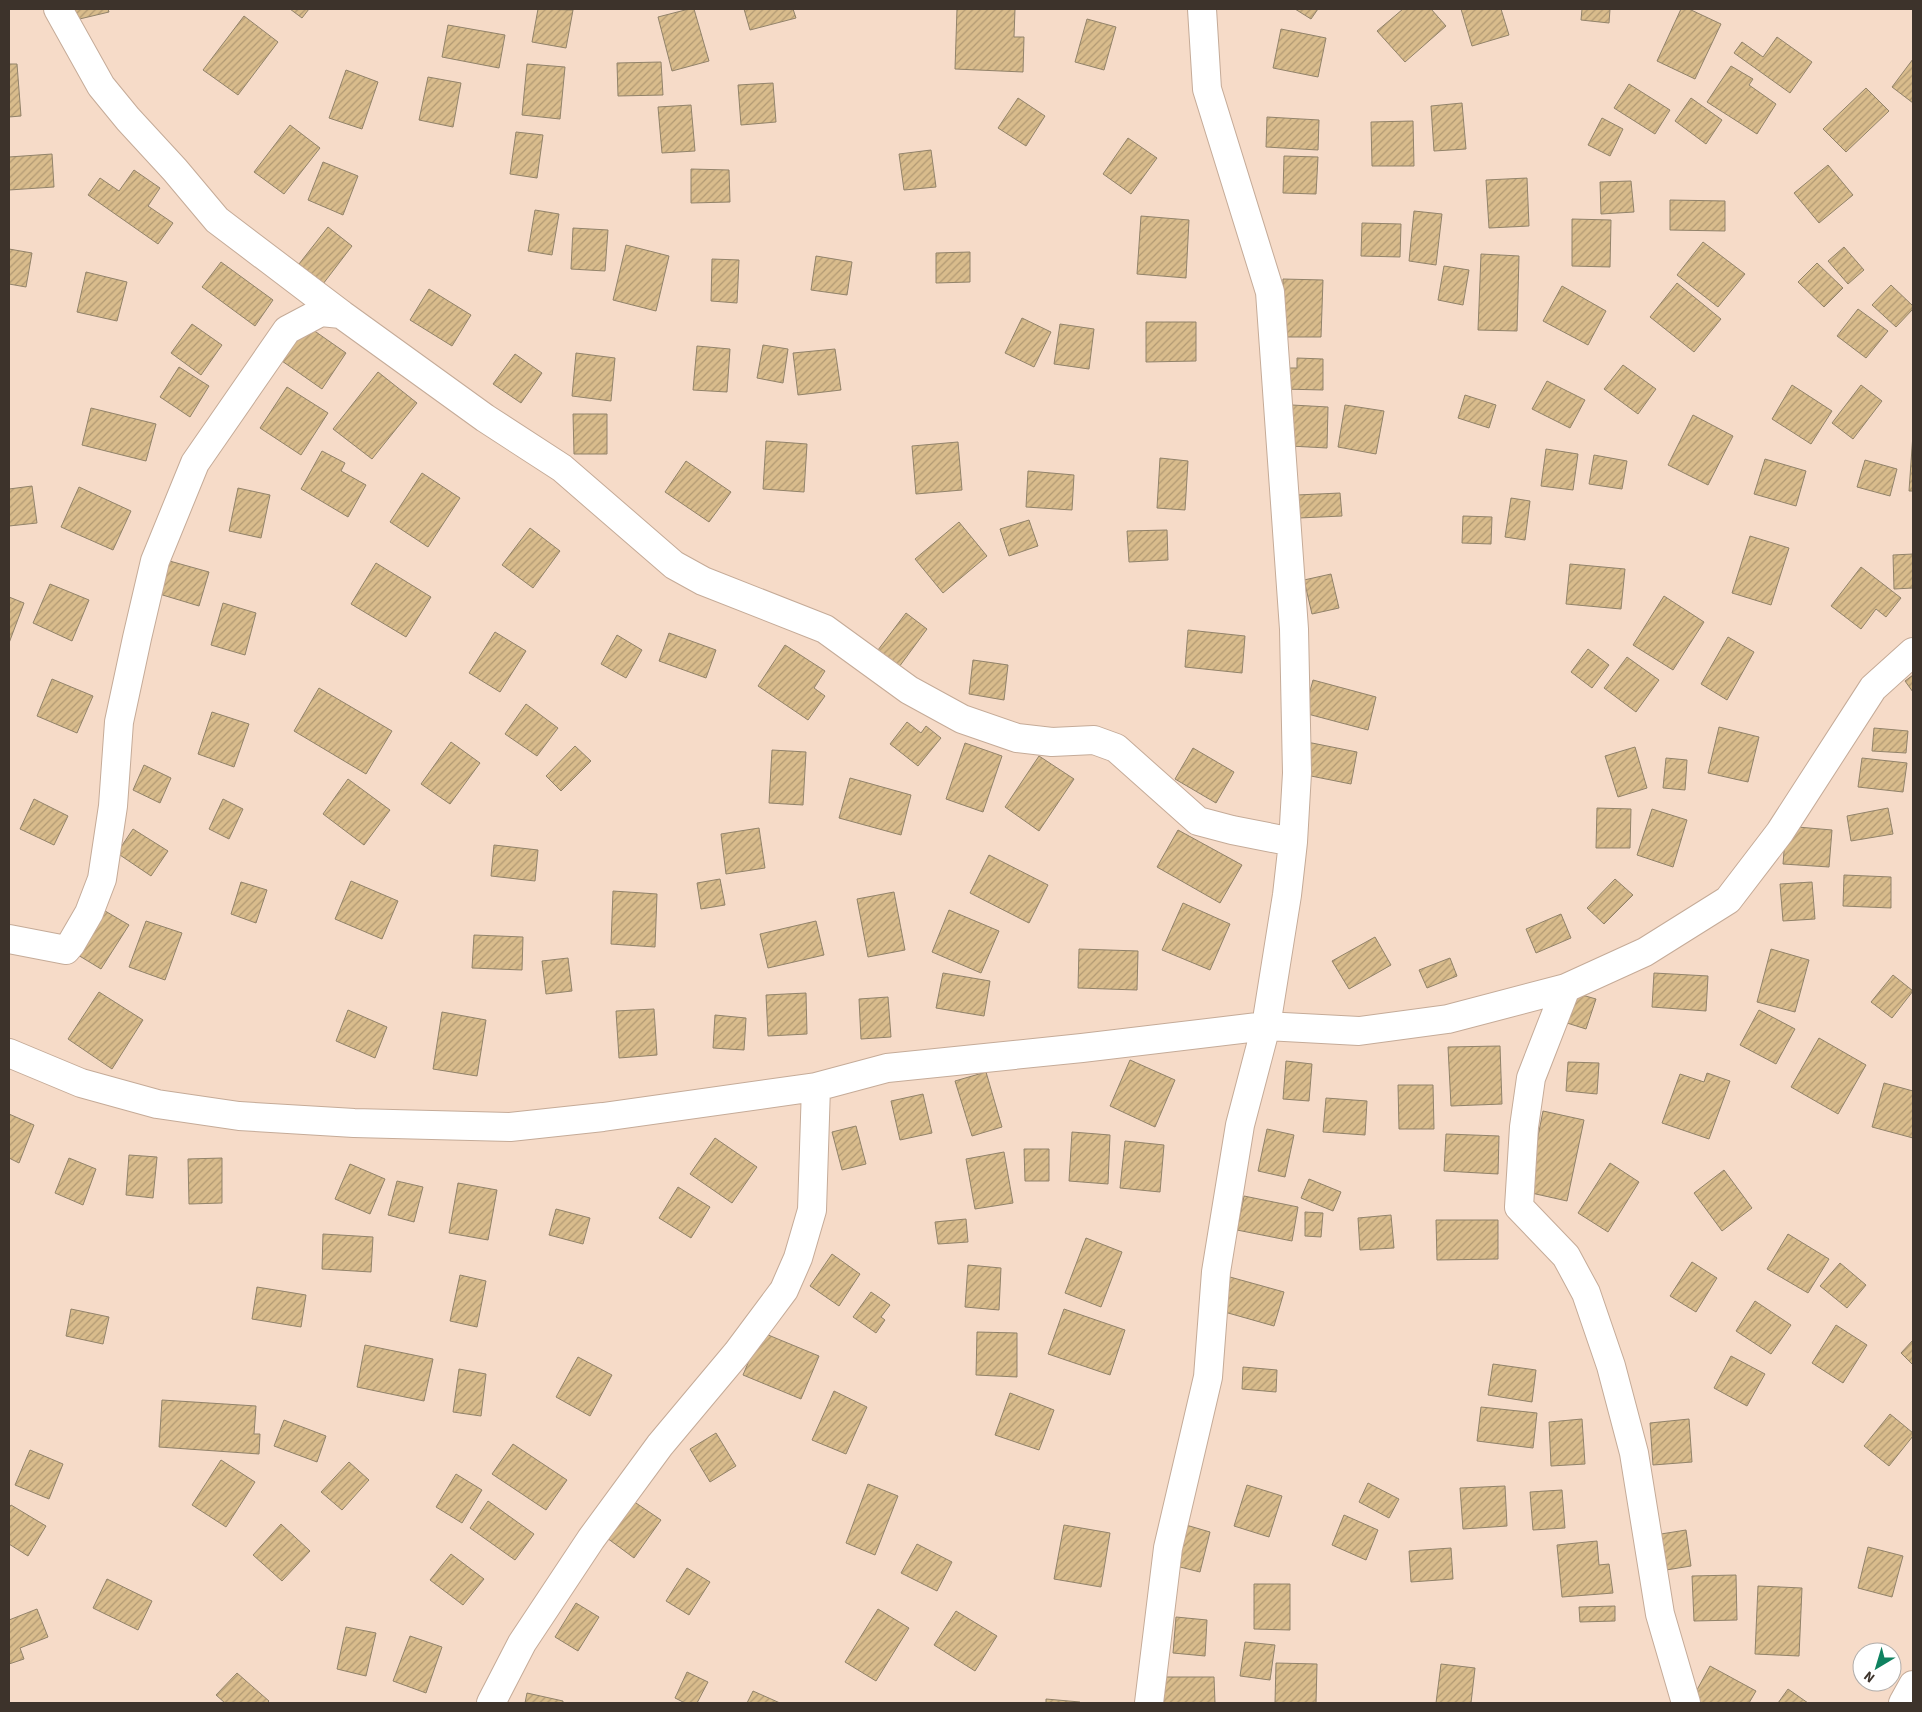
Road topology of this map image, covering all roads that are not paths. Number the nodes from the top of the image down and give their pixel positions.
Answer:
1 (58, 9) edge
2 (1202, 9) edge
3 (341, 314) junction
4 (1913, 652) edge
5 (1293, 842) junction
6 (9, 939) edge
7 (1566, 988) junction
8 (1266, 1026) junction
9 (9, 1052) edge
10 (816, 1087) junction
11 (1913, 1685) edge
12 (491, 1703) edge
13 (1149, 1703) edge
14 (1686, 1703) edge
15 (1903, 1703) edge

1 - 3 street
2 - 5 street
3 - 5 street
3 - 6 street
4 - 7 street
5 - 8 street
7 - 8 street
7 - 14 street
8 - 10 street
8 - 13 street
9 - 10 street
10 - 12 street
11 - 15 street

